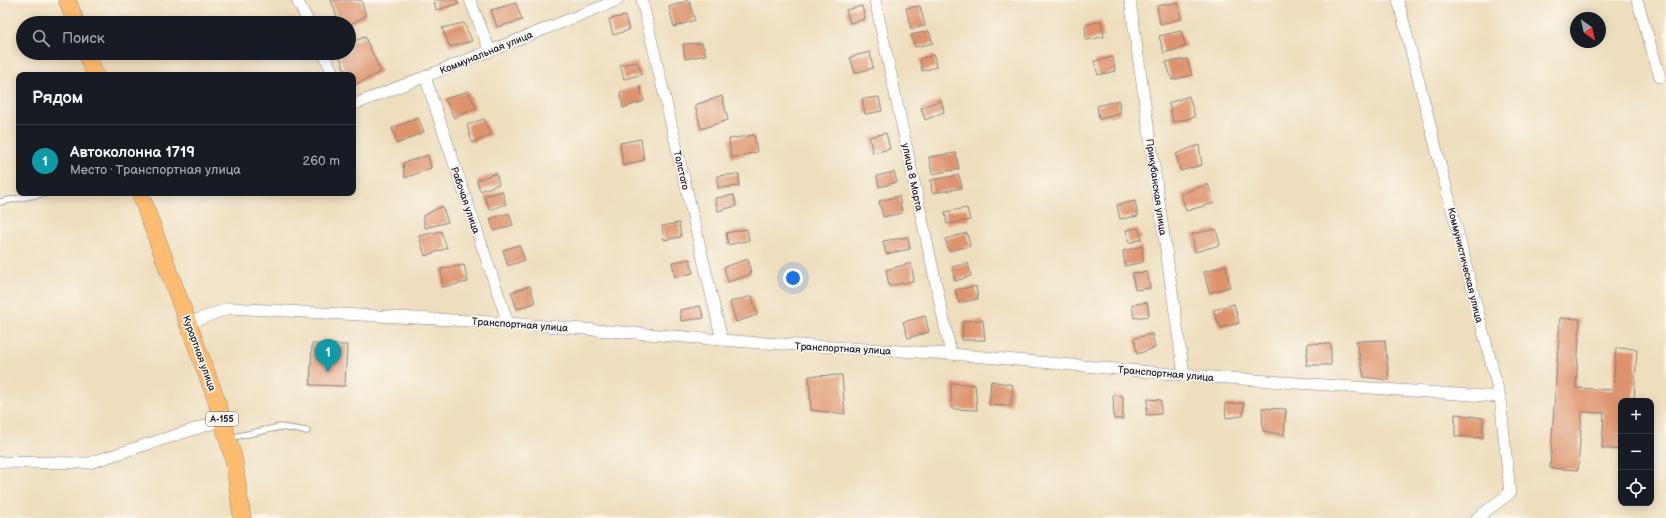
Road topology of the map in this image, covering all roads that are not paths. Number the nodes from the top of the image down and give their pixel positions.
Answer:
1 (67, 0) edge
2 (297, 0) edge
3 (470, 0) edge
4 (618, 0) edge
5 (642, 0) edge
6 (875, 0) edge
7 (1130, 0) edge
8 (1398, 0) edge
9 (1637, 0) edge
10 (73, 16) edge
11 (305, 16) edge
12 (490, 51) junction
13 (90, 60) edge
14 (326, 60) edge
15 (94, 72) edge
16 (332, 72) edge
17 (425, 76) junction
18 (1660, 77) dead end
19 (356, 103) edge
20 (31, 196) edge
21 (141, 196) edge
22 (0, 202) edge
23 (188, 323) junction
24 (508, 323) junction
25 (722, 340) junction
26 (951, 354) junction
27 (1184, 375) junction
28 (1500, 396) junction
29 (223, 420) junction
30 (307, 431) dead end
31 (228, 438) junction
32 (0, 462) edge
33 (242, 518) edge
34 (1477, 518) edge

1 - 10 main road
2 - 11 street
3 - 12 street
4 - 12 street, Коммунальная улица
5 - 25 street, Толстого
6 - 26 street, улица 8 Марта
7 - 27 street, Прикубанская улица
8 - 28 street, Коммунистическая улица
9 - 18 street
12 - 17 street, Коммунальная улица
13 - 15 main road
14 - 16 street
17 - 19 street, Коммунальная улица
17 - 24 street, Рабочая улица
20 - 22 lane
21 - 23 main road, Курортная улица / А-155
23 - 24 street, Транспортная улица
23 - 29 main road, Курортная улица / А-155
24 - 25 street, Транспортная улица
25 - 26 street, Транспортная улица
26 - 27 street, Транспортная улица
27 - 28 street, Транспортная улица
28 - 34 street, Коммунистическая улица
29 - 31 main road, Курортная улица / А-155
29 - 32 street
30 - 31 lane
31 - 33 main road, Курортная улица / А-155

